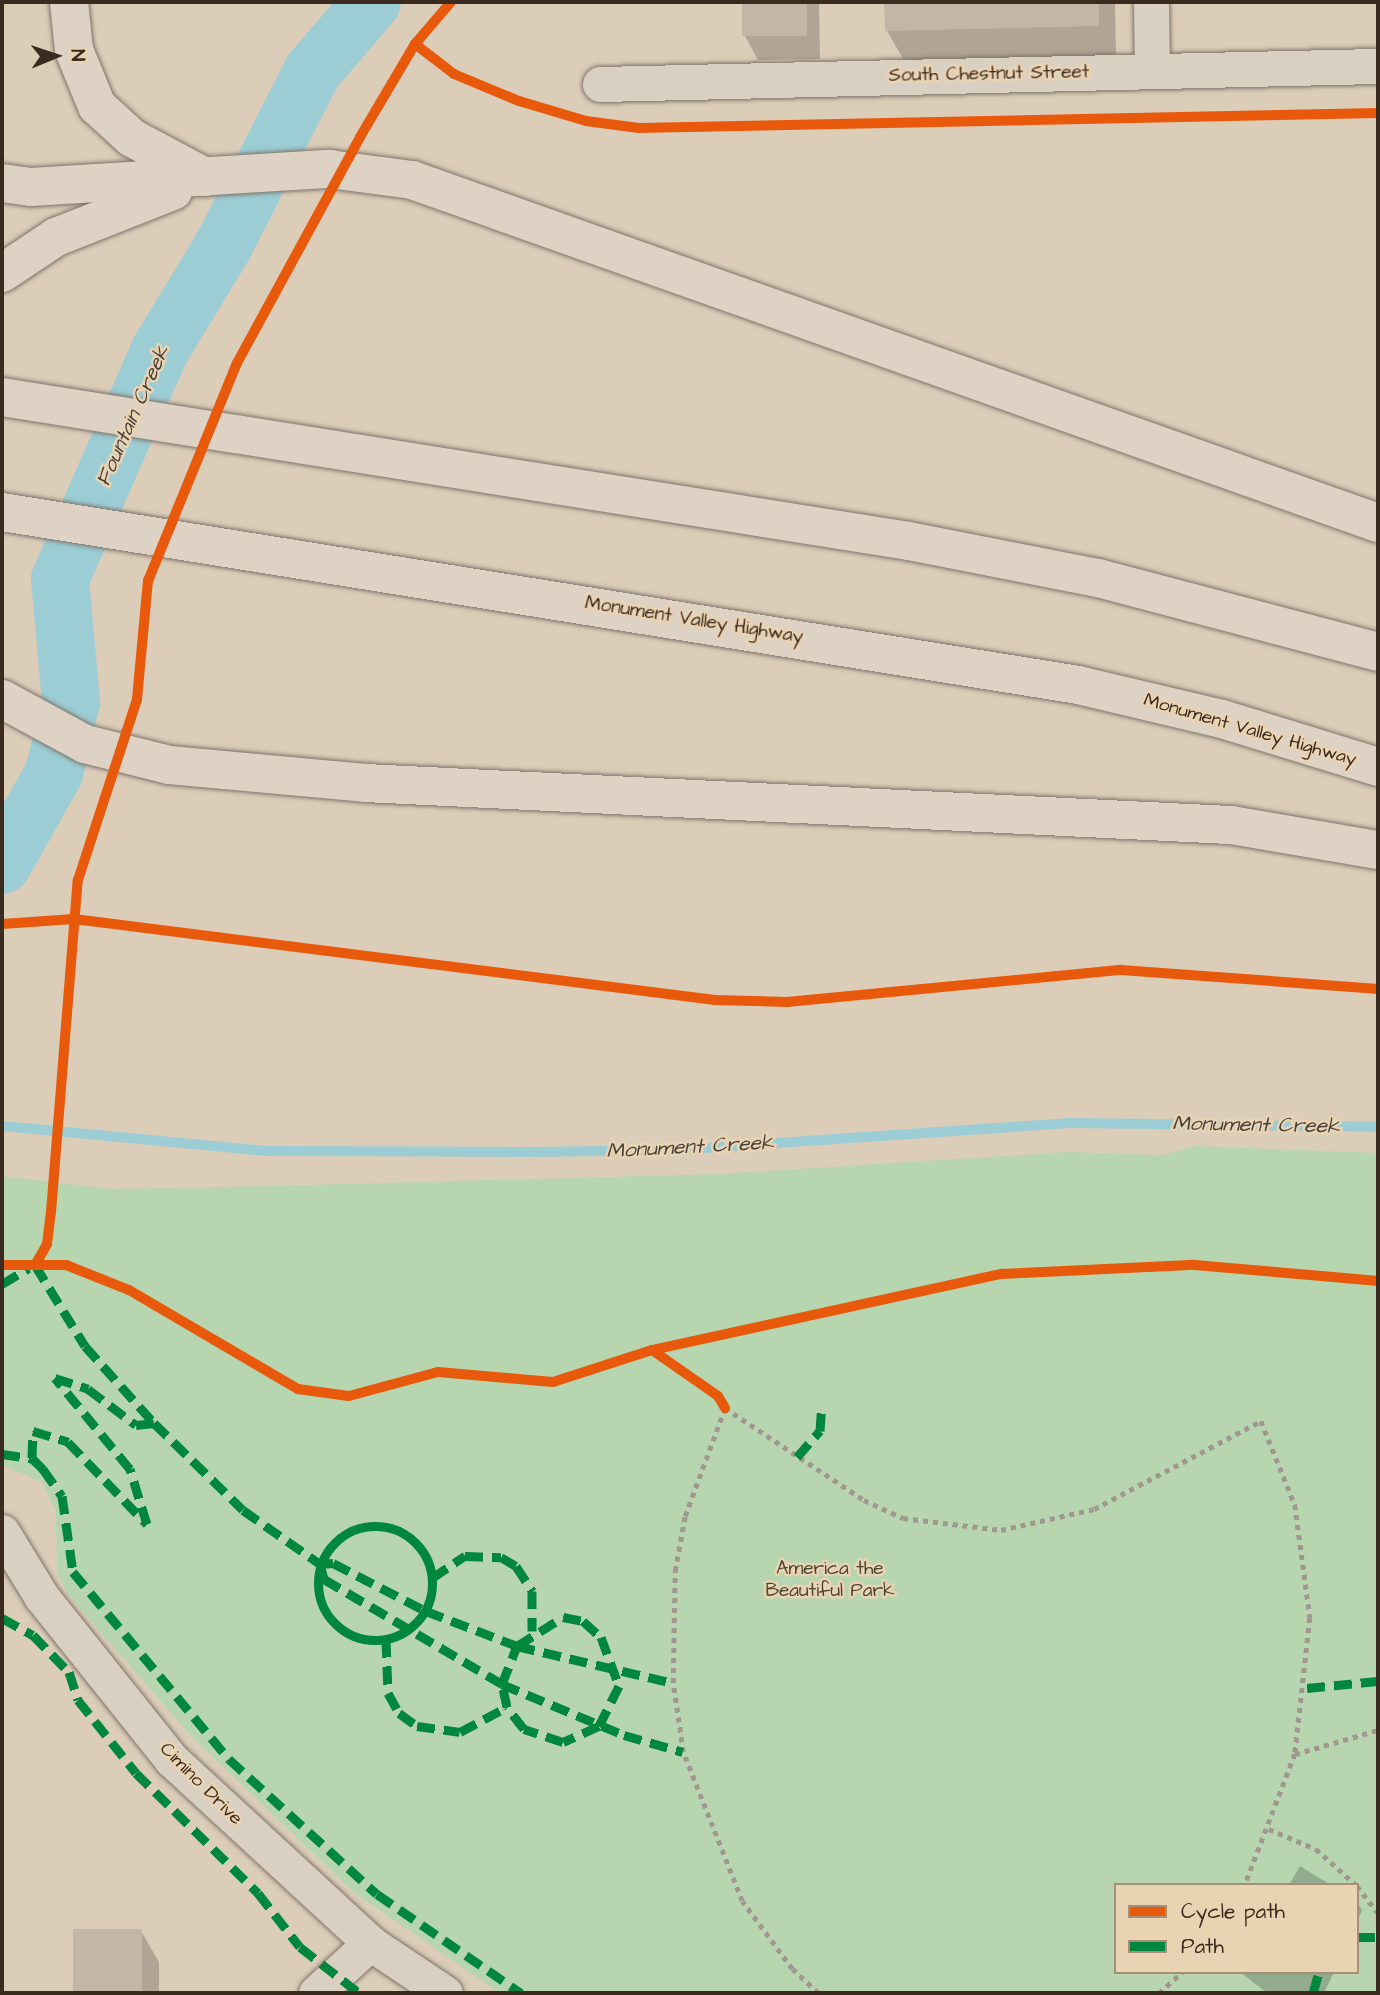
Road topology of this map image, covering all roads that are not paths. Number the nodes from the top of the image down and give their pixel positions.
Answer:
1 (69, 2) edge
2 (1151, 2) edge
3 (1378, 66) edge
4 (1152, 70) junction
5 (600, 84) dead end
6 (205, 177) junction
7 (150, 180) junction
8 (2, 183) edge
9 (2, 273) edge
10 (2, 397) edge
11 (2, 512) edge
12 (1378, 523) edge
13 (1378, 652) edge
14 (2, 699) edge
15 (20, 723) edge
16 (1378, 767) edge
17 (1378, 850) edge
18 (2, 1532) edge
19 (370, 1943) junction
20 (316, 1993) edge
21 (445, 1993) edge

1 - 7 highway
2 - 4 street
3 - 4 street, South Chestnut Street
4 - 5 street, South Chestnut Street
6 - 7 highway
6 - 7 highway
6 - 12 highway
7 - 8 highway
7 - 9 highway
10 - 13 highway
11 - 16 highway, Monument Valley Highway
14 - 15 highway
15 - 17 highway
18 - 19 street, Cimino Drive
19 - 20 street
19 - 21 street, Cimino Drive

